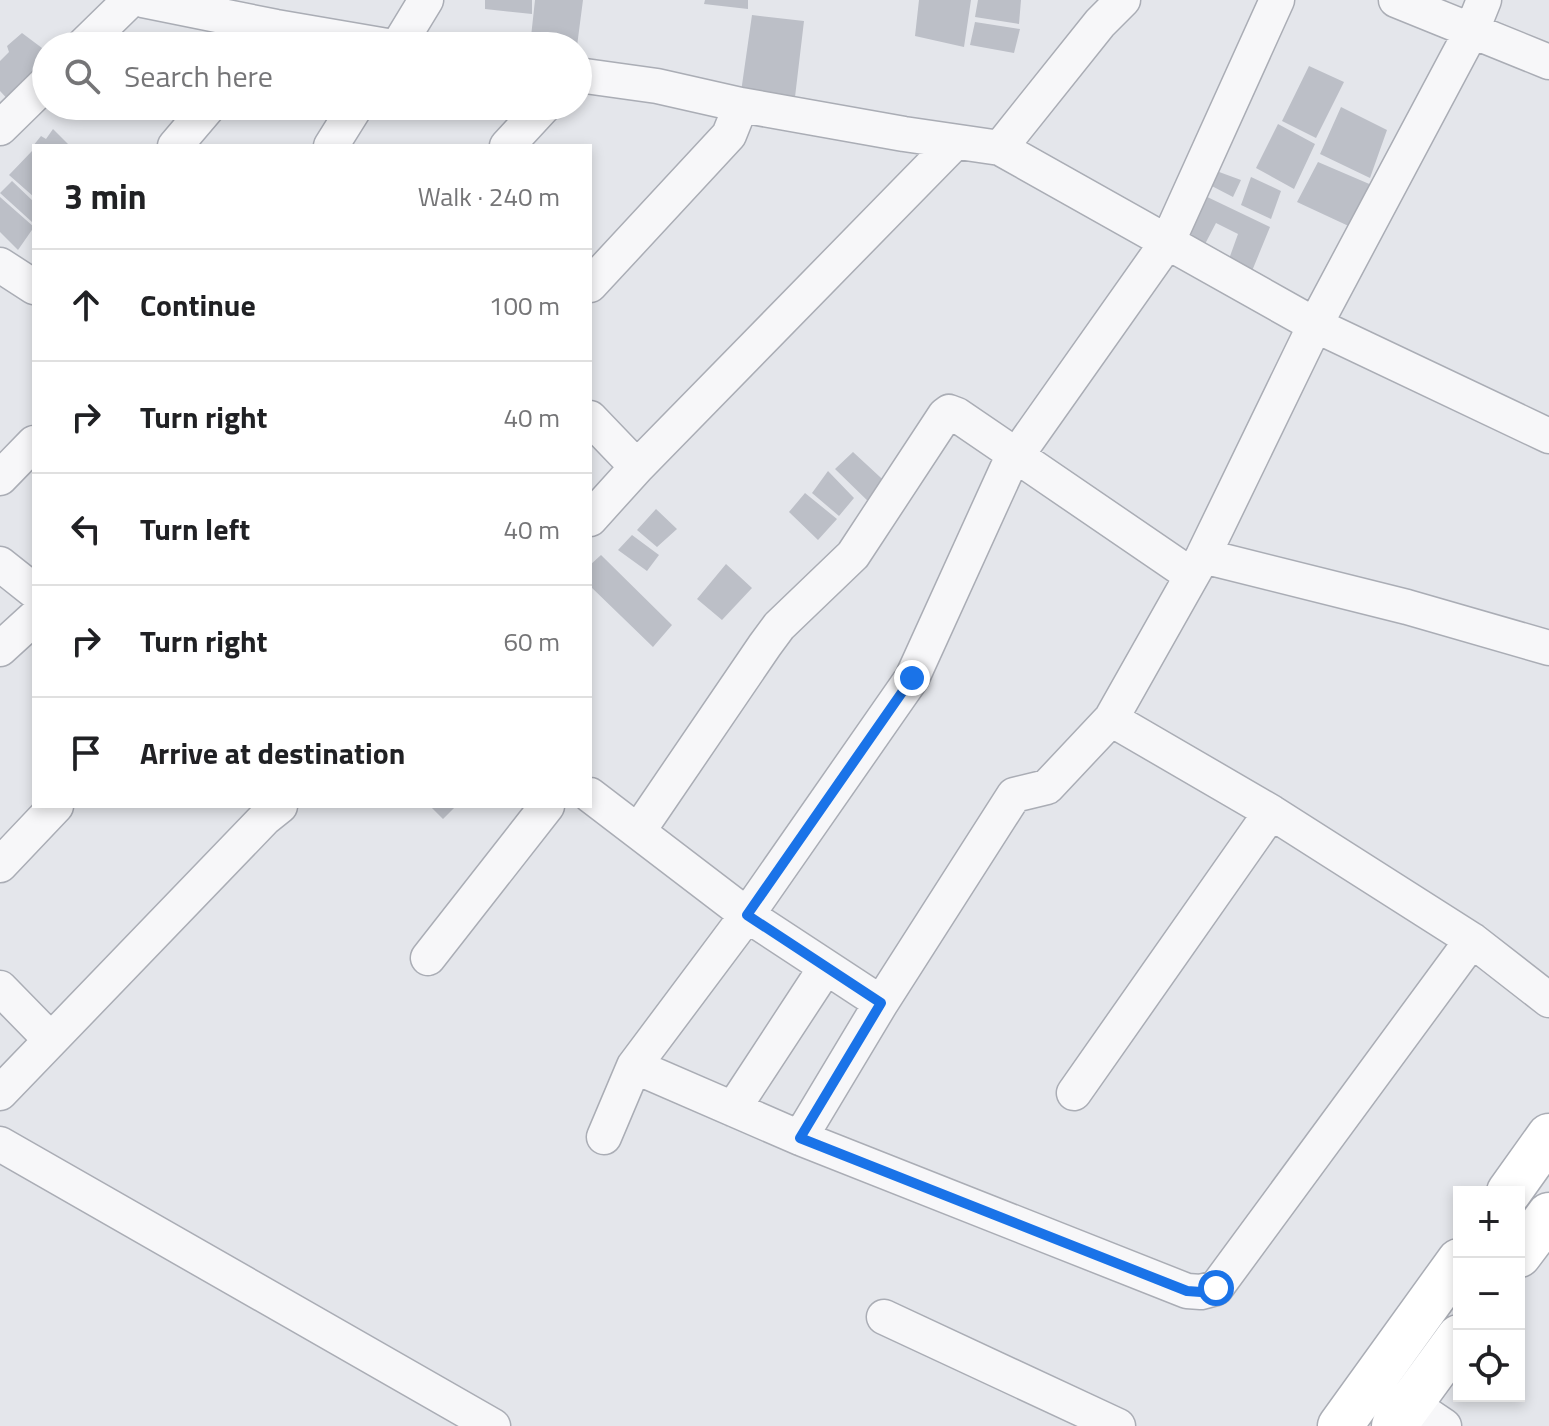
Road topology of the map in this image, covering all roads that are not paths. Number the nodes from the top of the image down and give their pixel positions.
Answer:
1 (130, 0) edge
2 (143, 0) edge
3 (426, 0) edge
4 (1123, 0) edge
5 (1277, 0) edge
6 (1396, 0) edge
7 (1478, 15) edge
8 (97, 32) edge
9 (251, 32) edge
10 (407, 32) edge
11 (1549, 62) edge
12 (592, 77) edge
13 (32, 97) edge
14 (741, 105) junction
15 (197, 120) edge
16 (347, 120) edge
17 (531, 120) edge
18 (0, 128) edge
19 (955, 142) junction
20 (177, 144) edge
21 (332, 144) edge
22 (509, 144) edge
23 (1000, 148) junction
24 (1168, 241) junction
25 (0, 265) edge
26 (592, 283) edge
27 (32, 286) edge
28 (1315, 325) junction
29 (592, 420) edge
30 (1549, 436) edge
31 (32, 445) edge
32 (1017, 456) junction
33 (637, 467) junction
34 (0, 478) edge
35 (592, 517) edge
36 (0, 564) edge
37 (1197, 566) junction
38 (32, 589) edge
39 (32, 620) edge
40 (1549, 648) edge
41 (0, 649) edge
42 (1111, 719) junction
43 (592, 796) edge
44 (54, 808) edge
45 (545, 808) edge
46 (266, 810) edge
47 (1271, 812) junction
48 (639, 830) junction
49 (0, 865) edge
50 (747, 915) junction
51 (1472, 940) junction
52 (428, 958) dead end
53 (826, 967) junction
54 (0, 988) edge
55 (1549, 1000) edge
56 (881, 1003) junction
57 (51, 1040) junction
58 (634, 1066) junction
59 (0, 1093) edge
60 (1074, 1093) dead end
61 (733, 1109) junction
62 (1549, 1136) edge
63 (604, 1137) dead end
64 (800, 1138) junction
65 (0, 1144) edge
66 (1513, 1186) edge
67 (1549, 1215) edge
68 (1525, 1247) edge
69 (1453, 1269) edge
70 (884, 1317) dead end
71 (1453, 1348) edge
72 (1416, 1418) edge
73 (493, 1426) edge
74 (1118, 1426) edge
75 (1340, 1426) edge

1 - 8 street
2 - 9 street
3 - 10 street
4 - 23 street
5 - 24 street
6 - 7 street
7 - 11 street
7 - 28 street
12 - 14 street
13 - 18 street
14 - 19 street
14 - 26 street
15 - 20 street
16 - 21 street
17 - 22 street
19 - 23 street
19 - 33 street
23 - 24 street
24 - 28 street
24 - 32 street
25 - 27 street
28 - 30 street
28 - 37 street
29 - 33 street
31 - 34 street
32 - 37 street
32 - 48 street
32 - 50 street
33 - 35 street
36 - 38 street
37 - 40 street
37 - 42 street
39 - 41 street
42 - 47 street
42 - 56 street
43 - 48 street
44 - 49 street
45 - 52 street
46 - 57 street
47 - 51 street
47 - 60 street
48 - 50 street
50 - 53 street
50 - 58 street
51 - 55 street
51 - 64 street
53 - 56 street
53 - 61 street
54 - 57 street
56 - 64 street
57 - 59 street
58 - 61 street
58 - 63 street
61 - 64 street
62 - 66 street
65 - 73 street
67 - 68 street
69 - 75 street
70 - 74 street
71 - 72 street

